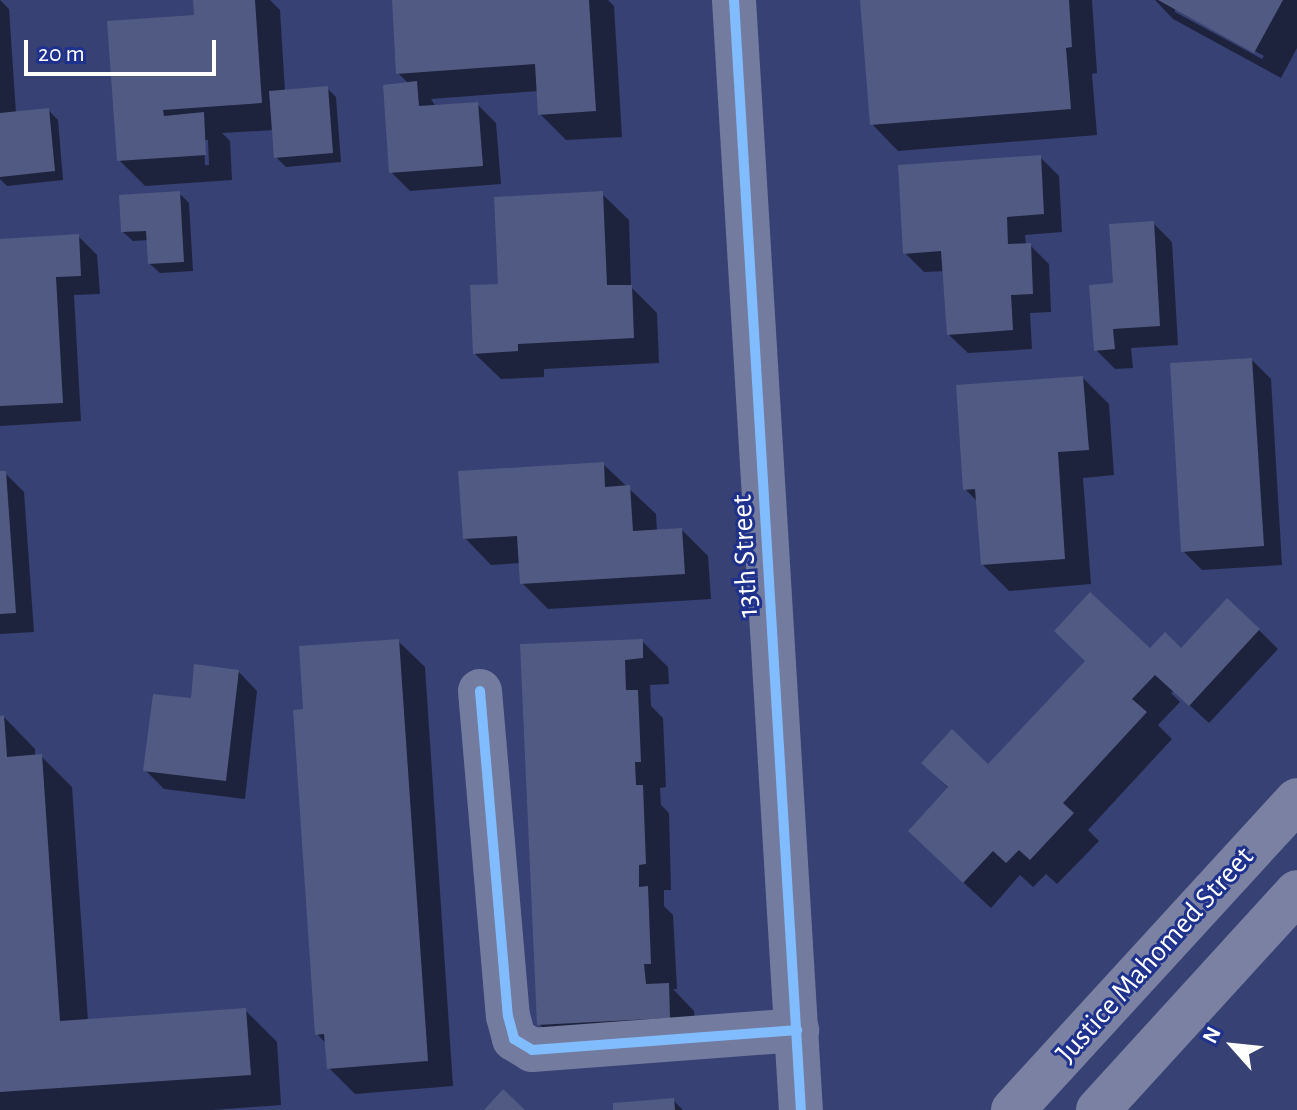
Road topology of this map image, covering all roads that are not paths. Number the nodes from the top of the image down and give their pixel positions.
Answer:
1 (734, 0) edge
2 (480, 691) dead end
3 (1297, 800) edge
4 (1297, 892) edge
5 (797, 1030) junction
6 (801, 1110) edge
7 (1013, 1110) edge
8 (1098, 1110) edge

1 - 5 street, 13th Street
2 - 5 street
3 - 7 main road, Justice Mahomed Street
4 - 8 main road, Justice Mahomed Street
5 - 6 street, 13th Street

